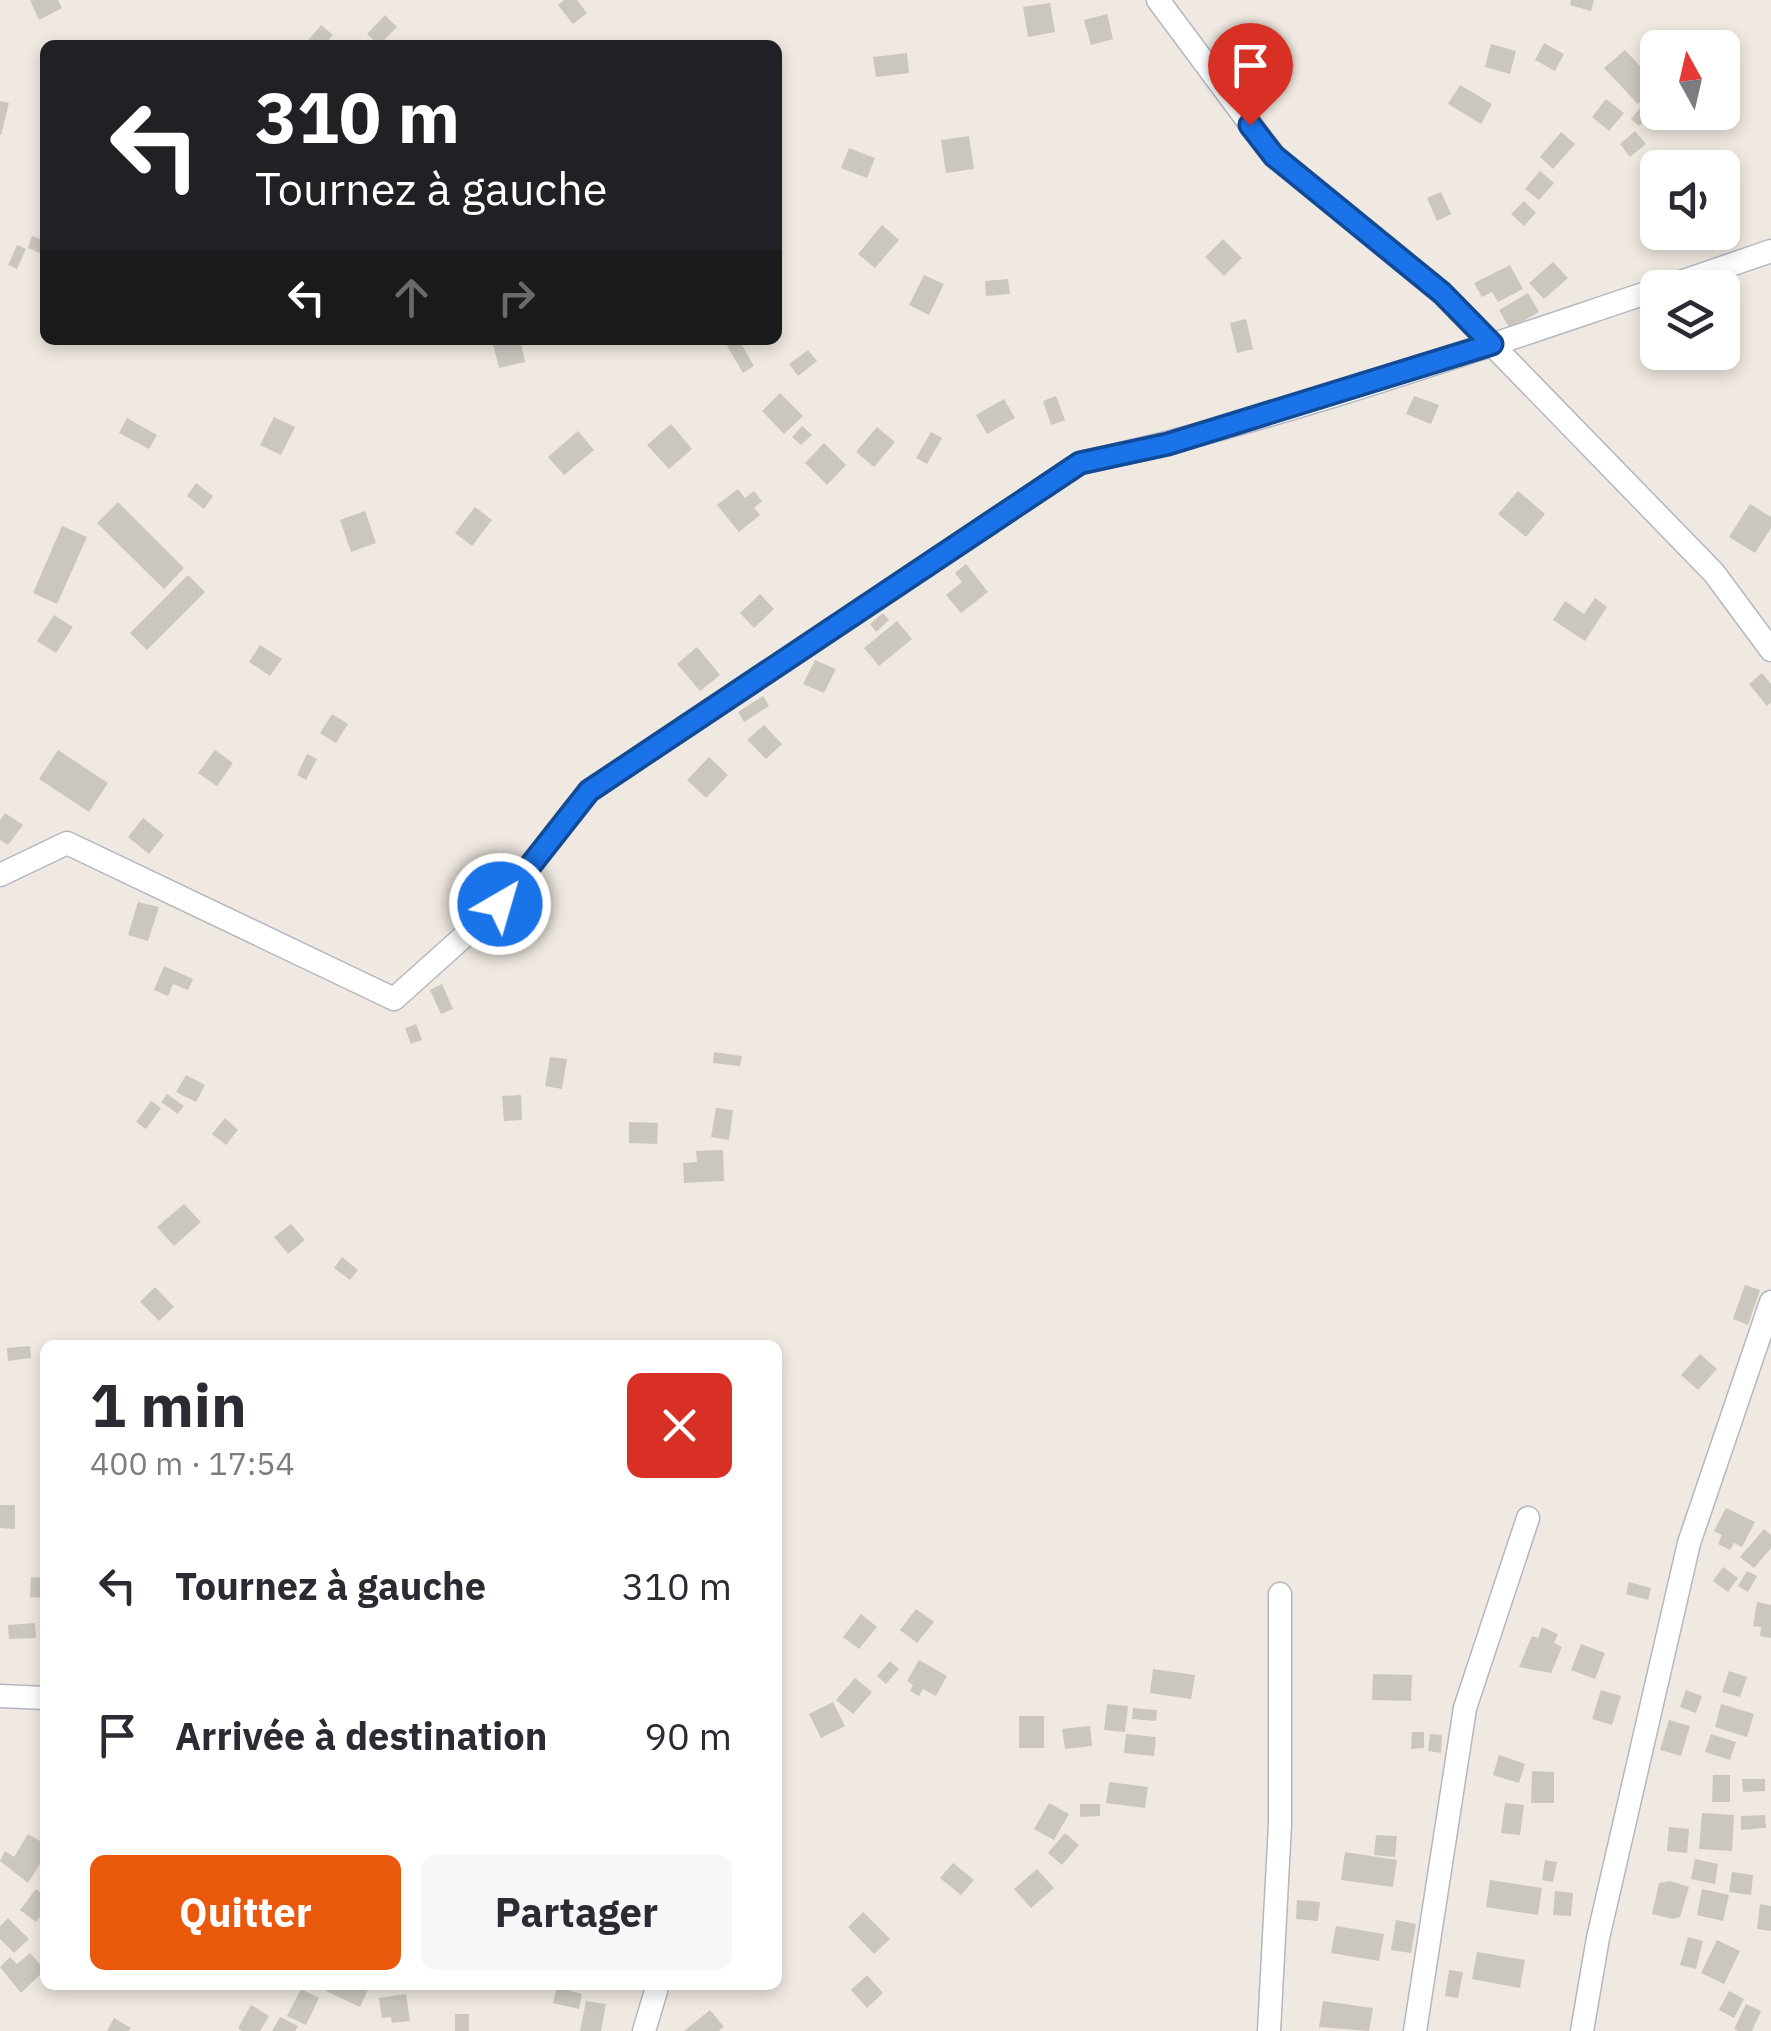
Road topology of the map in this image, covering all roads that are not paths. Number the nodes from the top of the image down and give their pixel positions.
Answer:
1 (1158, 0) edge
2 (1771, 251) edge
3 (1714, 270) edge
4 (1640, 295) edge
5 (1492, 344) junction
6 (1771, 650) edge
7 (0, 875) edge
8 (1771, 1302) edge
9 (1528, 1518) dead end
10 (1280, 1594) dead end
11 (0, 1696) edge
12 (40, 1698) edge
13 (656, 1991) dead end
14 (644, 2031) edge
15 (1269, 2031) edge
16 (1415, 2031) edge
17 (1582, 2031) edge

1 - 5 street
2 - 3 street
4 - 5 street
5 - 6 street
5 - 7 street
8 - 17 street
9 - 16 street
10 - 15 street
11 - 12 street
13 - 14 street

